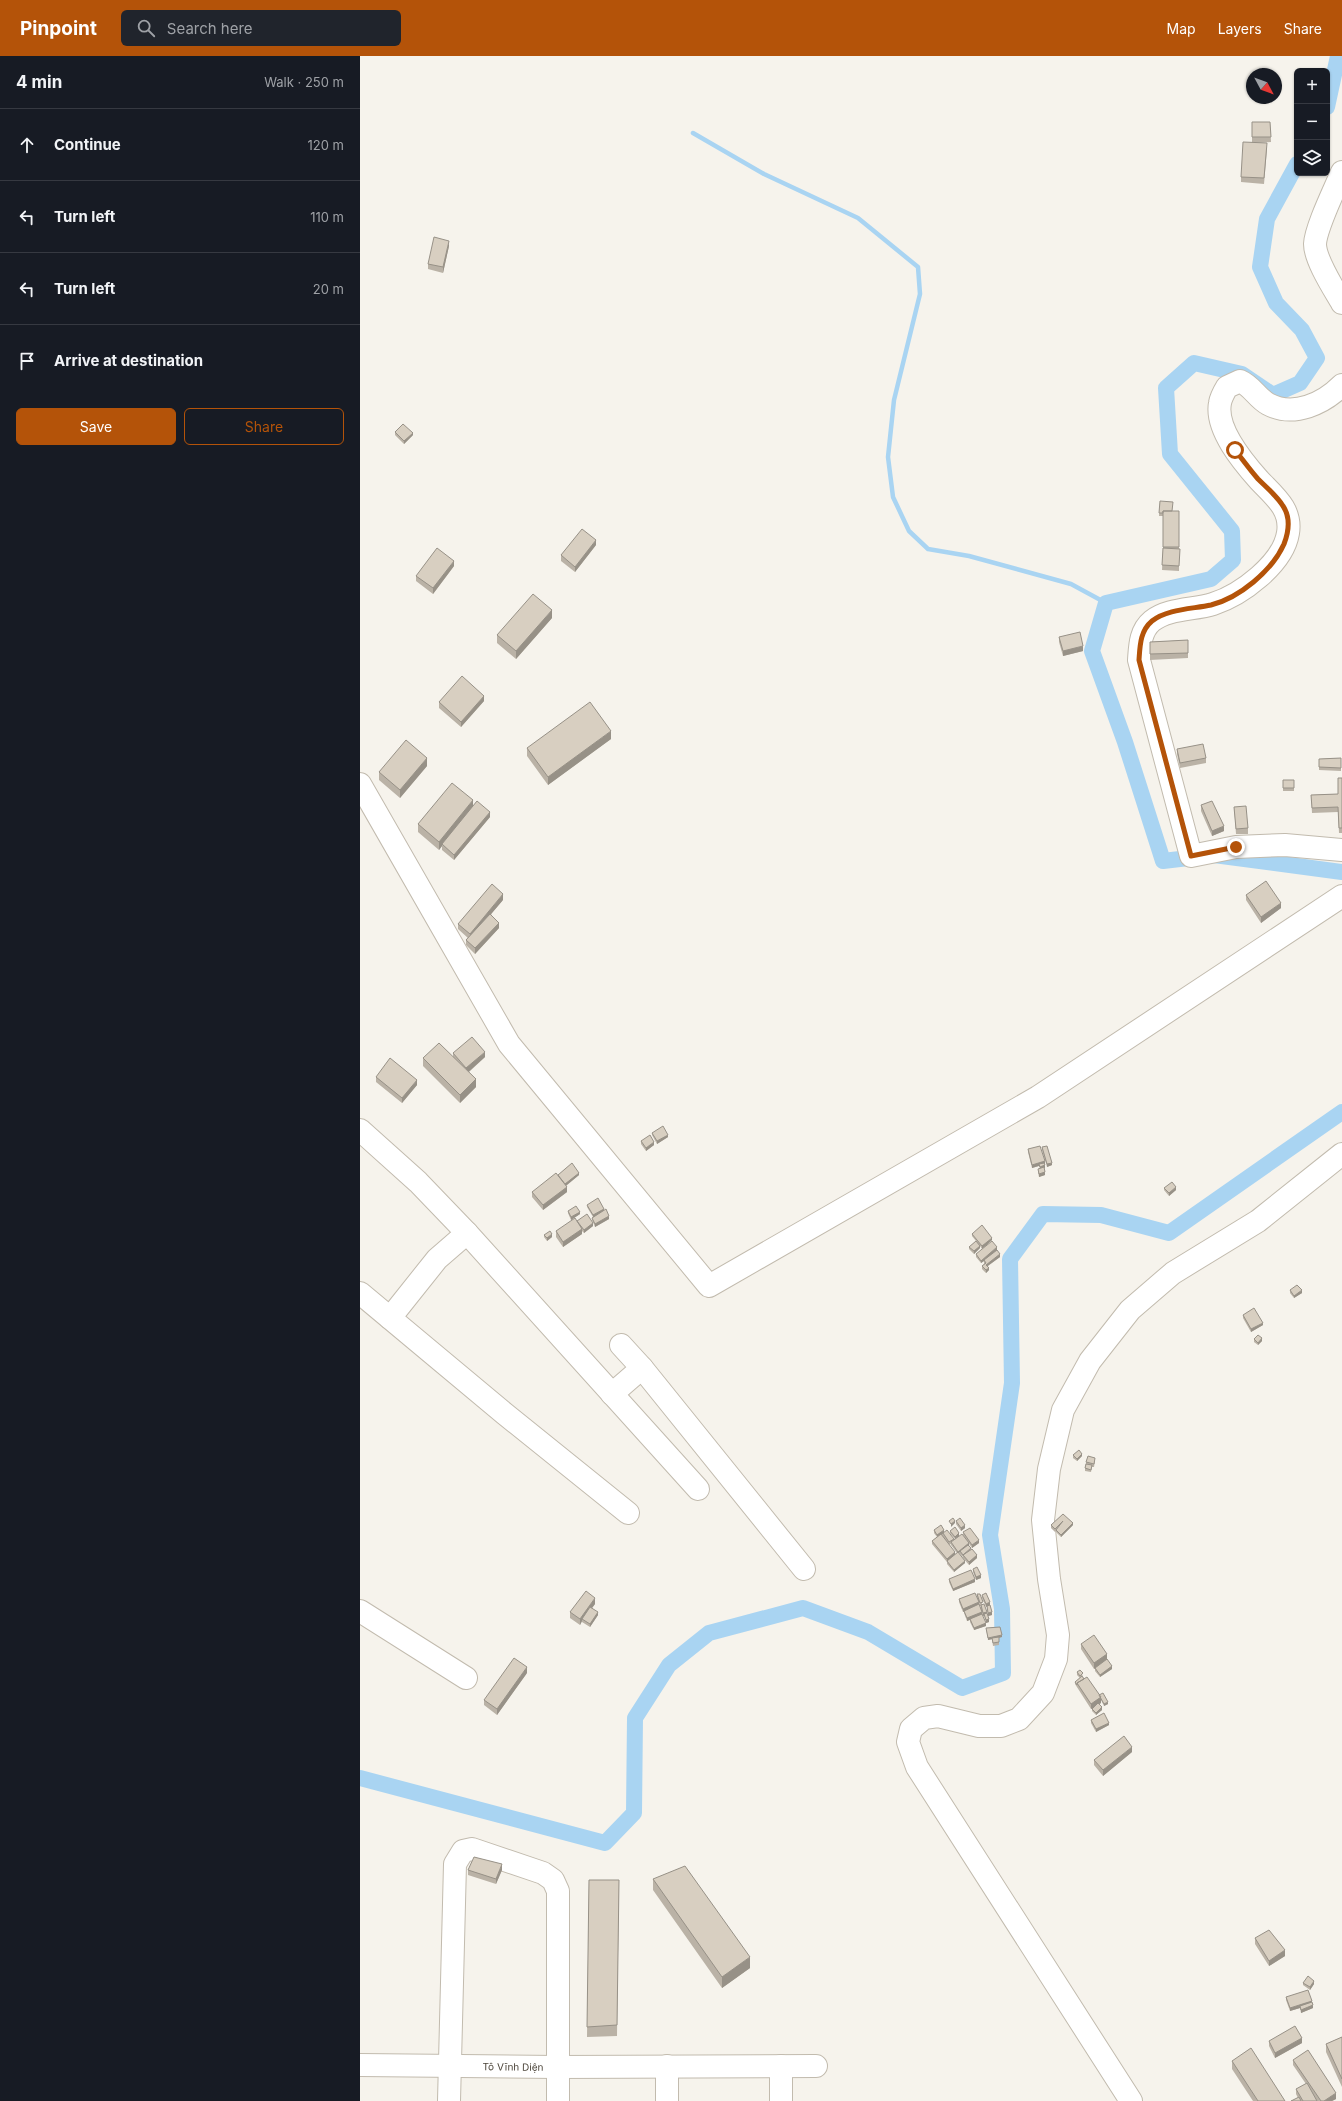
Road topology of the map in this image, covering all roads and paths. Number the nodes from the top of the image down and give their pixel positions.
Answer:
1 (1342, 172) edge
2 (1342, 303) edge
3 (1342, 385) edge
4 (360, 784) edge
5 (1342, 850) edge
6 (1342, 896) edge
7 (360, 1130) edge
8 (1342, 1154) edge
9 (467, 1233) junction
10 (360, 1293) edge
11 (390, 1318) junction
12 (620, 1345) dead end
13 (642, 1368) junction
14 (612, 1394) junction
15 (698, 1489) dead end
16 (628, 1513) dead end
17 (804, 1569) dead end
18 (360, 1611) edge
19 (466, 1678) dead end
20 (360, 2065) edge
21 (449, 2066) junction
22 (667, 2066) junction
23 (781, 2066) junction
24 (816, 2066) dead end
25 (557, 2067) junction
26 (449, 2101) edge
27 (558, 2101) edge
28 (667, 2101) edge
29 (781, 2101) edge
30 (1130, 2101) edge

1 - 2 street
3 - 5 street
4 - 6 street
7 - 9 street
8 - 30 street
9 - 11 street
9 - 14 street
10 - 11 street
11 - 16 street
12 - 13 street
13 - 14 street
13 - 17 street
14 - 15 street
18 - 19 street
20 - 21 street, Tô Vĩnh Diện
21 - 25 street, Tô Vĩnh Diện
21 - 25 street
21 - 26 street
22 - 23 street, Tô Vĩnh Diện
22 - 25 street, Tô Vĩnh Diện
22 - 28 street
23 - 24 street, Tô Vĩnh Diện
23 - 29 street
25 - 27 street

